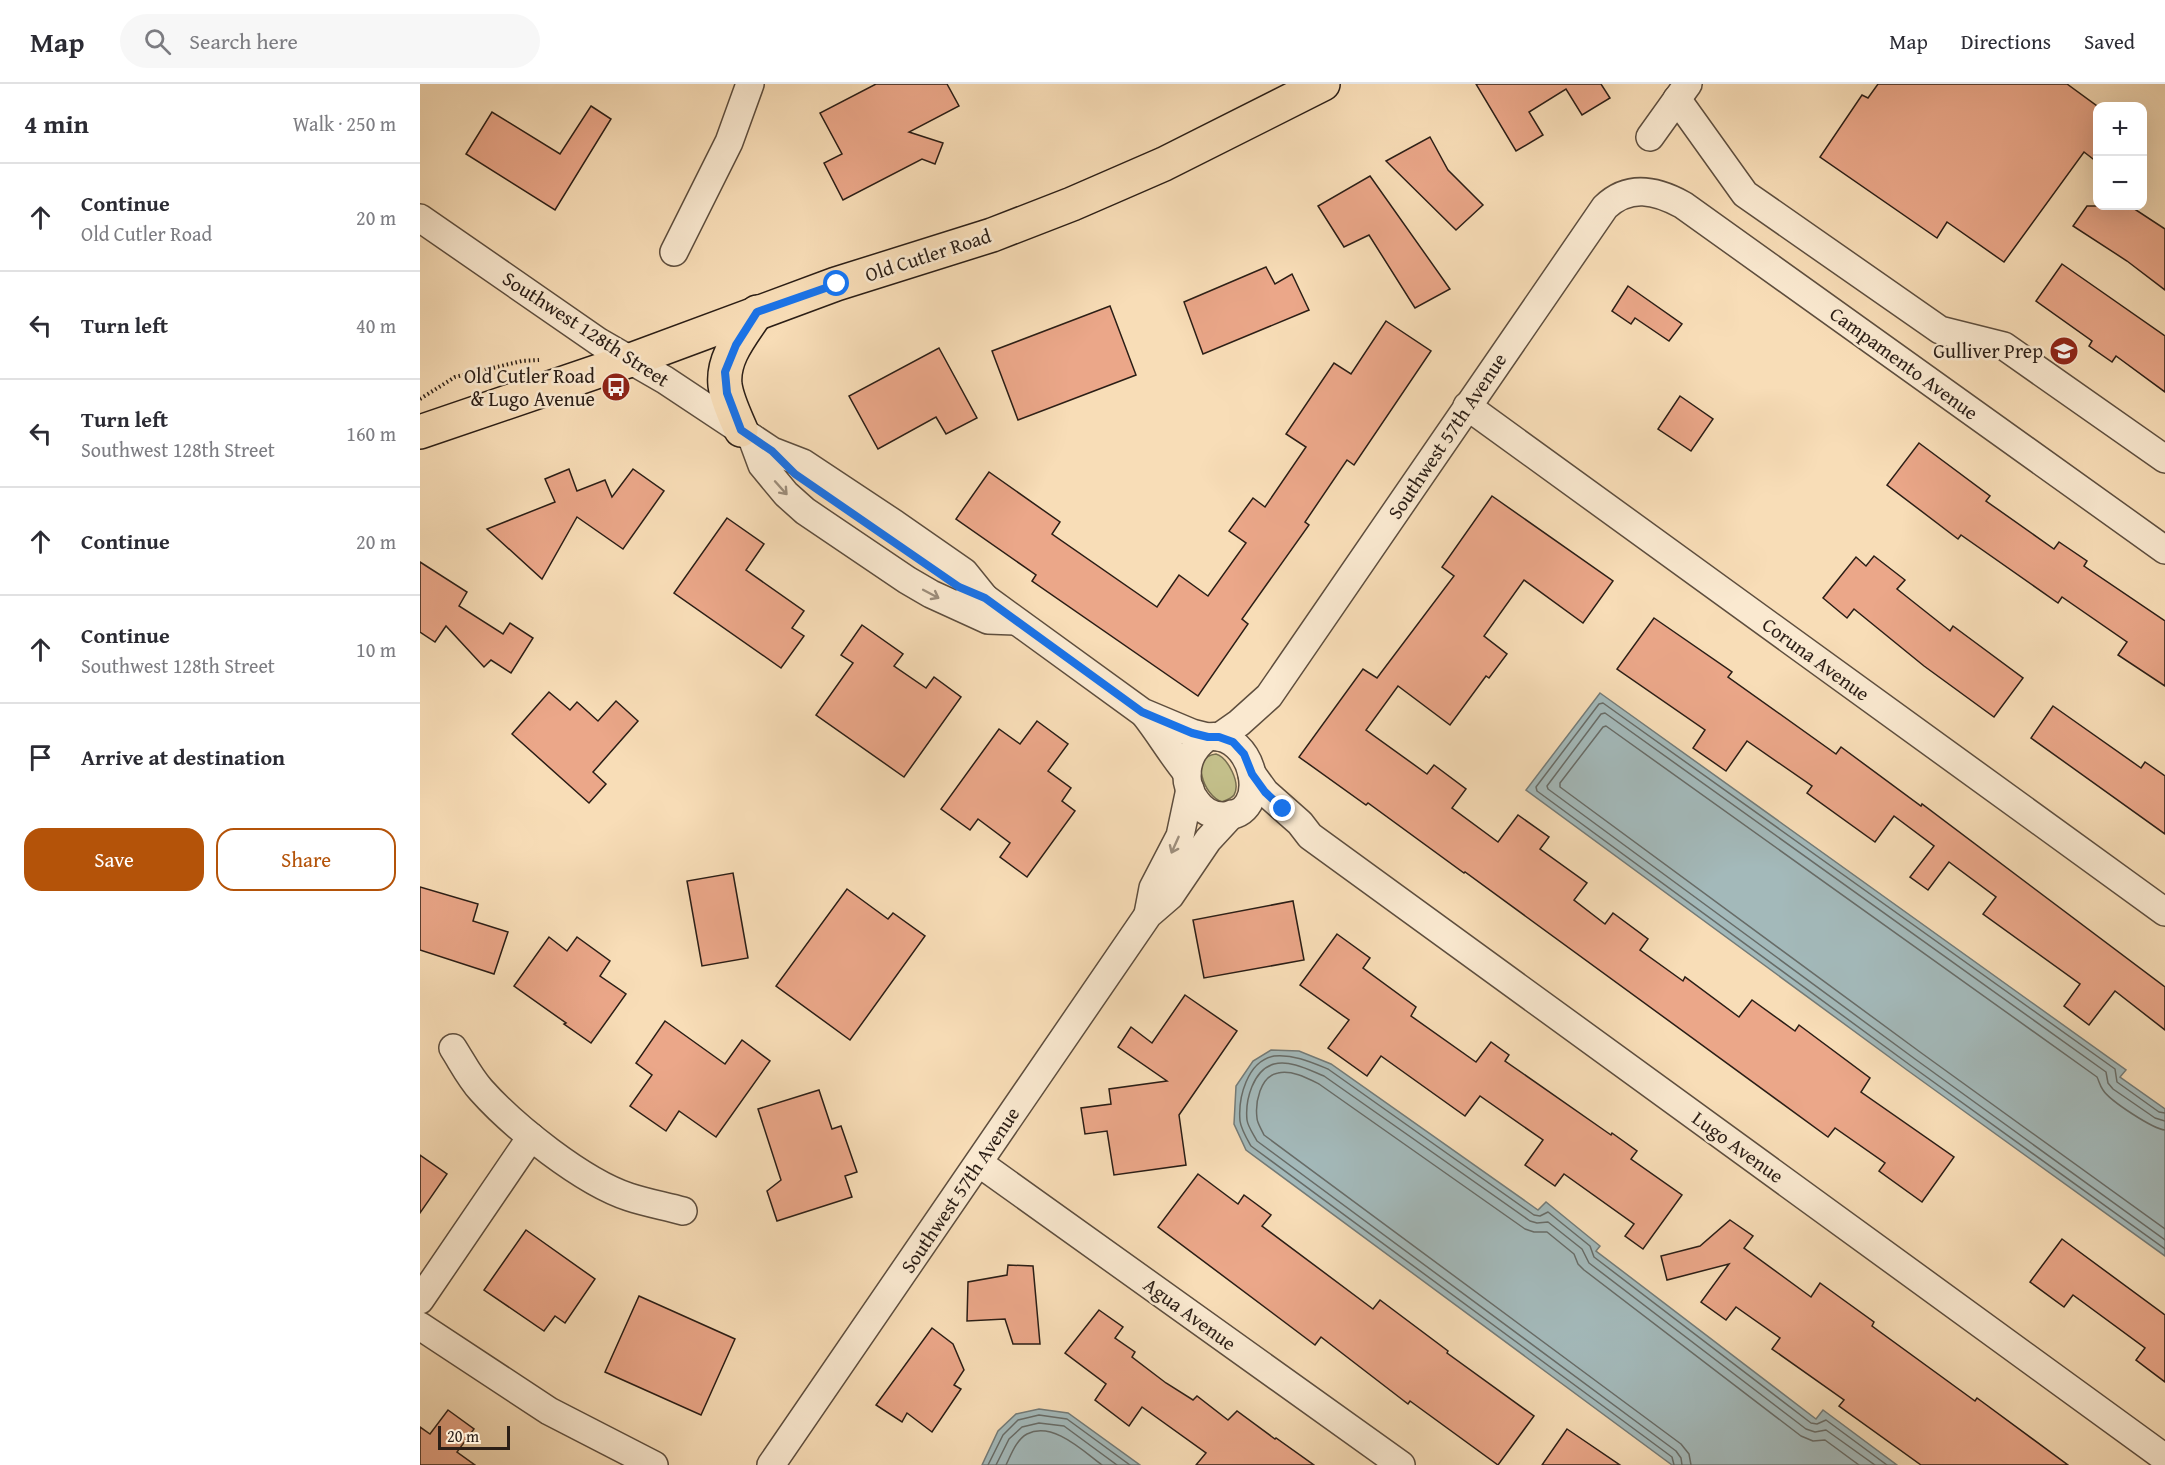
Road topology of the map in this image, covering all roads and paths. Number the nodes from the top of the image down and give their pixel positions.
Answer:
1 (750, 84) edge
2 (1323, 84) edge
3 (1683, 92) edge
4 (1650, 137) dead end
5 (1636, 190) joint
6 (420, 218) edge
7 (674, 252) dead end
8 (757, 312) junction
9 (549, 360) dead end
10 (631, 360) junction
11 (420, 399) edge
12 (1467, 406) junction
13 (420, 432) edge
14 (755, 439) junction
15 (2165, 459) edge
16 (2165, 550) edge
17 (1017, 621) junction
18 (1269, 696) junction
19 (1142, 712) junction
20 (1213, 737) junction
21 (1249, 767) junction
22 (1189, 781) junction
23 (1236, 813) junction
24 (1310, 836) junction
25 (2165, 912) edge
26 (1148, 915) junction
27 (453, 1048) dead end
28 (531, 1137) junction
29 (980, 1163) junction
30 (683, 1210) dead end
31 (420, 1300) edge
32 (420, 1326) edge
33 (2165, 1458) edge
34 (654, 1465) edge
35 (771, 1465) edge
36 (1401, 1465) edge

1 - 7 street
2 - 8 main road, Old Cutler Road
3 - 4 street
3 - 15 street
5 - 12 street, Southwest 57th Avenue
5 - 16 street, Campamento Avenue
6 - 10 street, Southwest 128th Street
8 - 10 main road, Old Cutler Road
8 - 14 main road
9 - 11 path
10 - 13 main road, Old Cutler Road
10 - 14 street, Southwest 128th Street
12 - 18 street, Southwest 57th Avenue
12 - 25 street, Coruna Avenue
14 - 17 street, Southwest 128th Street
14 -> 17 street
17 - 19 street, Southwest 128th Street
18 - 20 street, Southwest 57th Avenue
18 - 21 street, Southwest 57th Avenue
19 - 20 street, Southwest 128th Street
19 - 22 street, Southwest 128th Street
20 - 21 street
20 - 22 street
21 - 23 street
21 - 24 street
22 - 23 street
22 -> 26 street, Southwest 57th Avenue
23 - 24 street
23 - 26 street, Southwest 57th Avenue
24 - 33 street, Lugo Avenue
26 - 29 street, Southwest 57th Avenue
27 - 28 street
28 - 30 street
28 - 31 street
29 - 35 street, Southwest 57th Avenue
29 - 36 street, Agua Avenue
32 - 34 street

